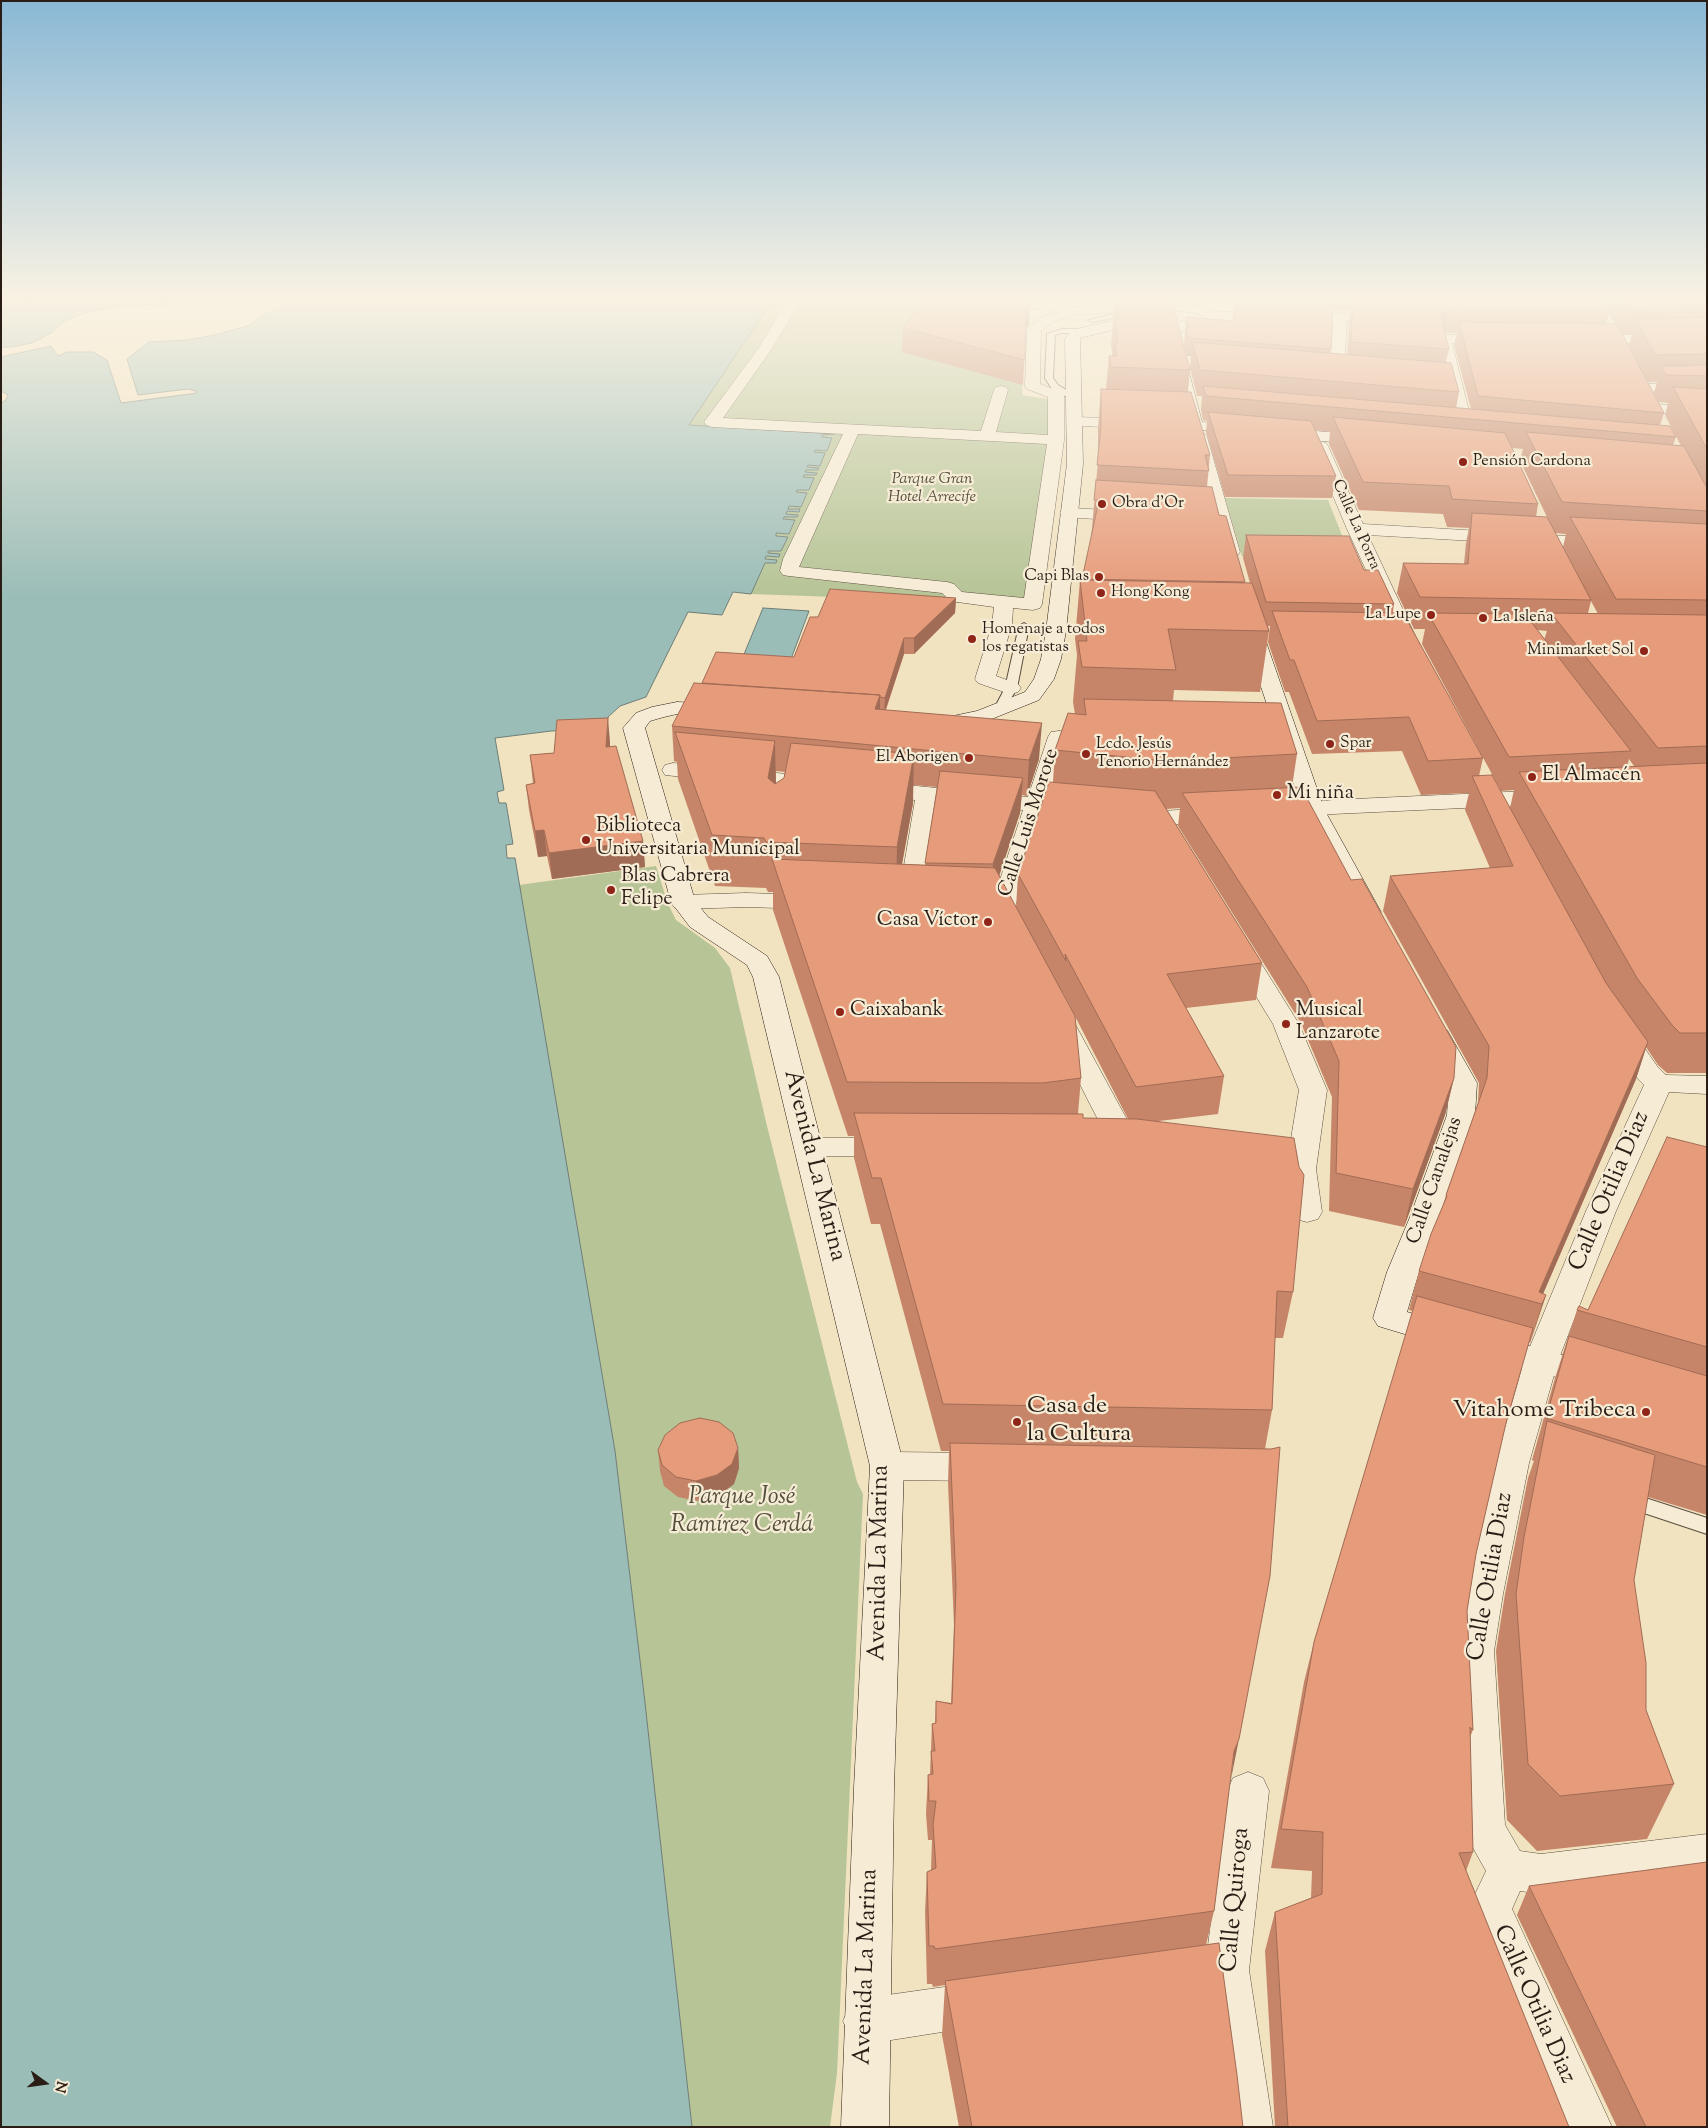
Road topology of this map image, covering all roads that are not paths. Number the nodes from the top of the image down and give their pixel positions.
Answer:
1 (730, 397) edge
2 (999, 397) edge
3 (1056, 397) edge
4 (1189, 397) edge
5 (1458, 397) edge
6 (1646, 397) edge
7 (1073, 398) edge
8 (1190, 402) junction
9 (1210, 404) edge
10 (1651, 409) junction
11 (1707, 411) edge
12 (1074, 422) junction
13 (1659, 423) edge
14 (1149, 424) edge
15 (1177, 425) edge
16 (1446, 425) edge
17 (1195, 426) junction
18 (1465, 427) junction
19 (1485, 428) edge
20 (853, 430) junction
21 (1315, 436) junction
22 (987, 437) junction
23 (1056, 440) junction
24 (1382, 442) edge
25 (1068, 513) junction
26 (1146, 517) edge
27 (1203, 521) edge
28 (1222, 522) junction
29 (1539, 522) edge
30 (1356, 530) junction
31 (1547, 540) junction
32 (1617, 544) edge
33 (1556, 556) edge
34 (1236, 569) edge
35 (1004, 602) junction
36 (1024, 626) dead end
37 (1253, 631) edge
38 (1420, 663) edge
39 (1011, 688) junction
40 (735, 711) edge
41 (996, 716) junction
42 (913, 724) edge
43 (1058, 736) edge
44 (673, 770) dead end
45 (1488, 792) junction
46 (928, 794) junction
47 (1572, 796) edge
48 (1037, 805) junction
49 (1313, 809) junction
50 (1262, 813) edge
51 (1234, 814) edge
52 (1160, 818) junction
53 (1507, 826) edge
54 (1175, 842) edge
55 (683, 902) junction
56 (832, 903) edge
57 (908, 907) edge
58 (1225, 925) edge
59 (1380, 932) edge
60 (1020, 946) edge
61 (1053, 1007) edge
62 (1605, 1010) edge
63 (1426, 1016) edge
64 (1659, 1083) junction
65 (1707, 1085) edge
66 (809, 1147) junction
67 (919, 1148) edge
68 (1098, 1149) edge
69 (1128, 1149) junction
70 (1157, 1152) edge
71 (1272, 1166) edge
72 (1301, 1169) junction
73 (1306, 1212) dead end
74 (1541, 1361) junction
75 (1624, 1384) edge
76 (887, 1466) junction
77 (1016, 1467) edge
78 (1614, 1496) edge
79 (1707, 1526) edge
80 (1248, 1791) dead end
81 (1707, 1854) edge
82 (1508, 1869) junction
83 (1021, 1999) edge
84 (866, 2021) junction
85 (864, 2127) edge
86 (1249, 2127) edge
87 (1588, 2127) edge

1 - 20 street
2 - 22 street
3 - 23 street
4 - 8 street
5 - 18 street
6 - 10 street
7 - 12 street
8 - 9 street
8 - 17 street
10 - 11 street
10 - 13 street
12 - 14 street
12 - 25 street
15 - 17 street
16 - 18 street
17 - 21 street
17 - 28 street
18 - 19 street
20 - 22 street
20 - 35 street
21 - 24 street
21 - 30 street, Calle La Porra
22 - 23 street
23 - 35 street
25 - 26 street
25 - 41 street
27 - 28 street
28 - 34 street
29 - 31 street
30 - 31 street
30 - 38 street, Calle La Porra
31 - 32 street
31 - 33 street
35 - 39 street
36 - 39 lane
37 - 49 street
39 - 41 lane
40 - 55 street
41 - 42 street
43 - 48 street, Calle Luis Morote
44 - 46 street
45 - 47 street
45 - 49 street
45 - 53 street
46 - 48 street
46 - 57 street
48 - 52 street
48 - 60 street, Calle Luis Morote
49 - 50 street
49 - 59 street
51 - 52 street
52 - 54 street
55 - 56 street
55 - 66 street, Avenida La Marina
58 - 72 street
61 - 69 street
62 - 64 street
63 - 74 street, Calle Canalejas
64 - 65 street
64 - 74 street, Calle Otilia Diaz
66 - 67 street
66 - 76 street, Avenida La Marina
68 - 69 street
69 - 70 street
71 - 72 street
72 - 73 street
74 - 75 street
74 - 82 street, Calle Otilia Diaz
76 - 77 street
76 - 84 street, Avenida La Marina
78 - 79 lane
80 - 86 street, Calle Quiroga
81 - 82 street
82 - 87 street, Calle Otilia Diaz
83 - 84 street
84 - 85 street, Avenida La Marina

